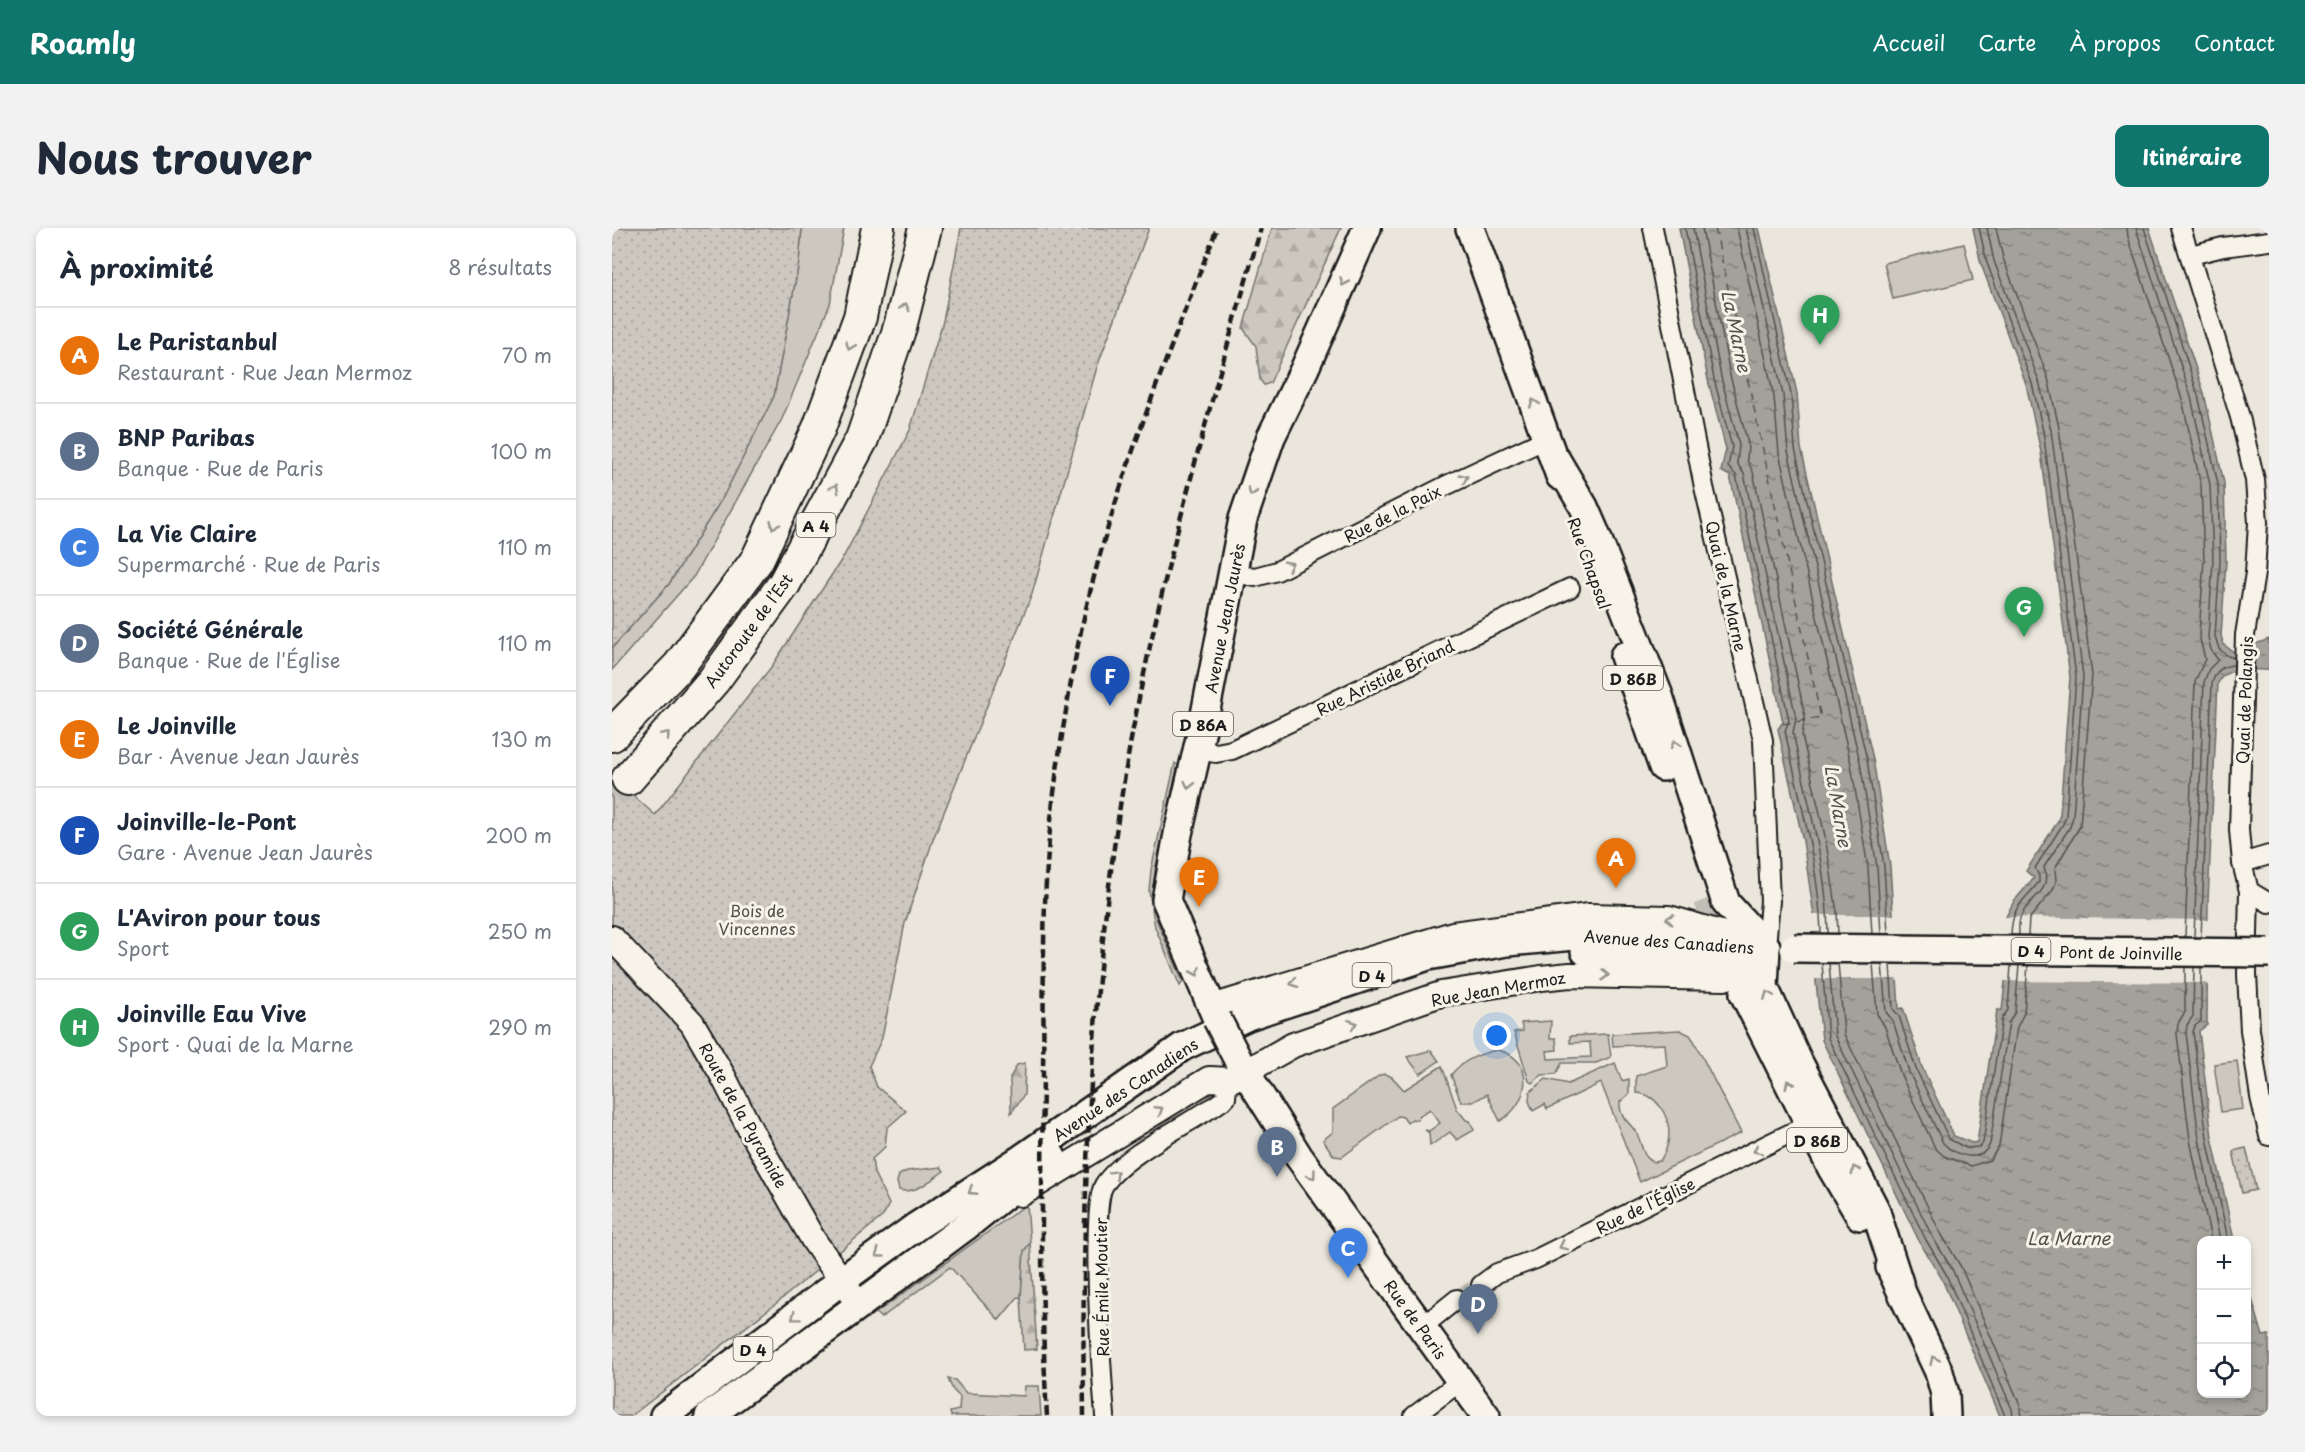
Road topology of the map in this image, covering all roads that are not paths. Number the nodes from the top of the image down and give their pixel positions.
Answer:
1 (878, 228) edge
2 (925, 228) edge
3 (1367, 228) edge
4 (1470, 228) edge
5 (1653, 228) edge
6 (2181, 228) edge
7 (2269, 241) edge
8 (2191, 255) junction
9 (1551, 448) junction
10 (1233, 573) junction
11 (1570, 588) dead end
12 (612, 735) edge
13 (1197, 750) junction
14 (628, 779) tunnel mouth
15 (2269, 855) edge
16 (2242, 863) junction
17 (2248, 891) junction
18 (1707, 899) tunnel mouth
19 (2269, 903) edge
20 (612, 938) edge
21 (2269, 953) edge
22 (1765, 956) junction
23 (1744, 994) dead end
24 (1215, 1013) junction
25 (1238, 1071) junction
26 (2265, 1090) edge
27 (1809, 1124) junction
28 (2269, 1136) edge
29 (965, 1227) junction
30 (841, 1281) junction
31 (1899, 1283) junction
32 (1480, 1285) tunnel mouth
33 (1457, 1299) tunnel mouth
34 (859, 1305) junction
35 (1422, 1327) junction
36 (1461, 1382) junction
37 (664, 1416) edge
38 (709, 1416) edge
39 (1105, 1416) edge
40 (1414, 1416) edge
41 (1486, 1416) edge
42 (1946, 1416) edge

1 -> 12 highway, Autoroute de l’Est / A 4
14 -> 2 highway, Autoroute de l’Est / A 4
3 -> 10 main road, Avenue Jean Jaurès / D 86A
9 -> 4 main road, Rue Chapsal / D 86B
5 - 22 street, Quai de la Marne
6 - 8 street, Quai de Polangis
7 - 8 street
8 - 16 street, Quai de Polangis
10 -> 9 street, Rue de la Paix
9 - 18 main road, Rue Chapsal / D 86B
22 -> 9 main road
10 - 13 main road, Avenue Jean Jaurès / D 86A
11 - 13 street, Rue Aristide Briand
13 -> 24 main road, Avenue Jean Jaurès / D 86A
15 - 16 street
16 - 17 street, Quai de Polangis
17 - 19 street
17 - 26 street, Quai de Polangis
20 - 30 street, Route de la Pyramide
21 - 22 main road, Pont de Joinville / D 4, bridge
22 -> 24 street
25 -> 22 street, Rue Jean Mermoz
22 - 29 main road, Avenue des Canadiens / D 4
22 -> 30 main road, Avenue des Canadiens / D 4
31 -> 22 main road
27 -> 23 main road, D 86B
24 - 25 main road, D 86A, bridge
29 -> 25 street
25 -> 35 main road, Rue de Paris / D 86A
39 -> 25 street, Rue Émile Moutier
26 - 28 street, Quai de Polangis
27 - 31 main road, D 86B
27 -> 32 street, Rue de l'Église
29 - 34 main road, Avenue des Canadiens / D 4
30 - 34 street, Route de la Pyramide
30 -> 37 main road, Avenue des Canadiens / D 4
42 -> 31 main road, D 86B
33 - 35 street
34 - 38 main road, Avenue des Canadiens / D 4
35 - 36 main road, Rue de Paris / D 86A
36 - 40 street
36 - 41 main road, Rue de Paris / D 86A

